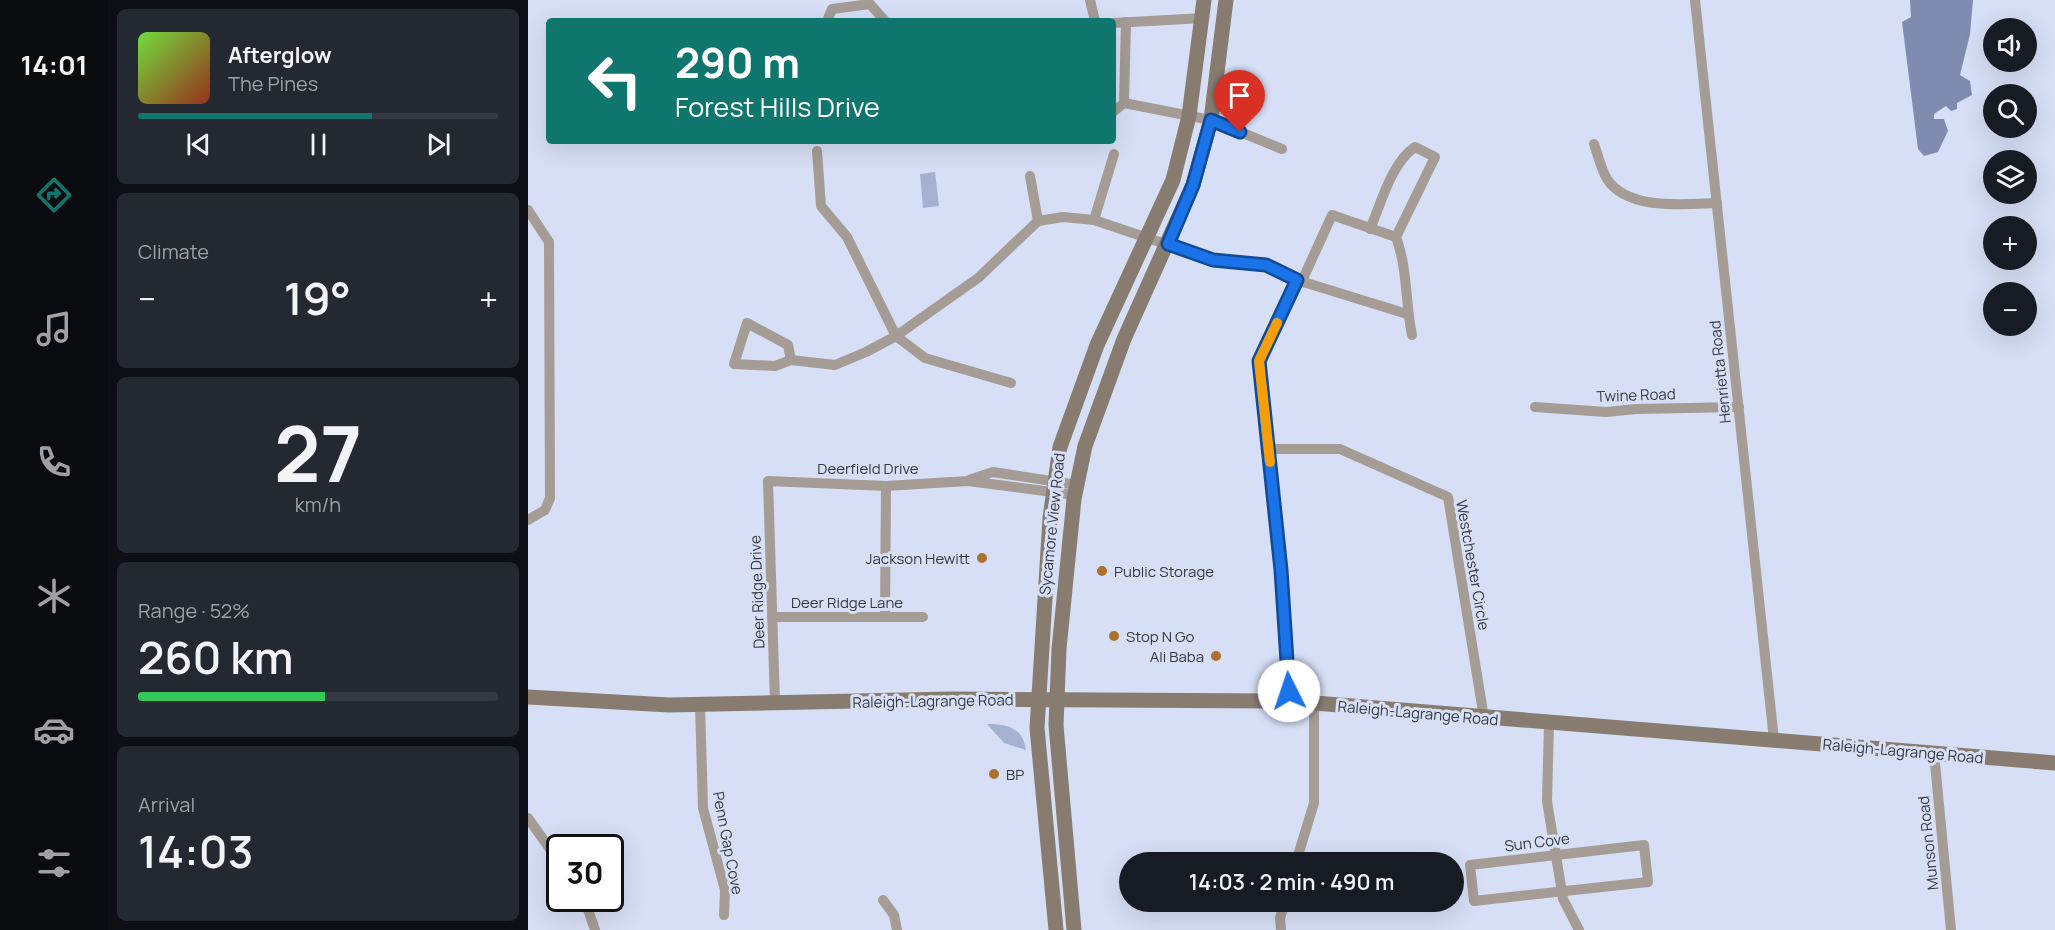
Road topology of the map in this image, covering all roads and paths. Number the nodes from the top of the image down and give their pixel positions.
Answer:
1 (1090, 0) edge
2 (1204, 0) edge
3 (1226, 0) edge
4 (1695, 0) edge
5 (828, 18) edge
6 (882, 18) edge
7 (1094, 18) edge
8 (1204, 18) junction
9 (1126, 22) junction
10 (1116, 23) edge
11 (1124, 103) junction
12 (1116, 110) edge
13 (1200, 118) junction
14 (1594, 144) dead end
15 (1282, 149) dead end
16 (816, 151) dead end
17 (1114, 154) dead end
18 (1030, 176) dead end
19 (1717, 203) junction
20 (528, 210) edge
21 (1094, 220) junction
22 (1038, 221) junction
23 (1370, 229) junction
24 (1396, 237) junction
25 (1157, 241) junction
26 (1299, 280) junction
27 (1407, 314) junction
28 (896, 336) junction
29 (1412, 336) dead end
30 (791, 360) junction
31 (1011, 384) dead end
32 (1535, 407) dead end
33 (1738, 407) junction
34 (1269, 449) junction
35 (768, 481) joint
36 (886, 486) junction
37 (1055, 486) junction
38 (1076, 490) junction
39 (528, 520) edge
40 (1048, 543) junction
41 (1069, 544) junction
42 (1044, 613) junction
43 (1062, 615) junction
44 (772, 617) junction
45 (885, 618) junction
46 (923, 618) dead end
47 (528, 697) edge
48 (1038, 700) junction
49 (1057, 700) junction
50 (1290, 701) junction
51 (775, 703) junction
52 (1314, 704) junction
53 (700, 705) junction
54 (1484, 718) junction
55 (1549, 724) junction
56 (1774, 740) junction
57 (1934, 753) junction
58 (2055, 763) edge
59 (529, 823) edge
60 (546, 845) edge
61 (1299, 852) edge
62 (1558, 854) junction
63 (1563, 893) junction
64 (883, 900) dead end
65 (589, 912) edge
66 (1282, 912) edge
67 (724, 915) dead end
68 (595, 930) edge
69 (897, 930) edge
70 (1056, 930) edge
71 (1074, 930) edge
72 (1281, 930) edge
73 (1579, 930) edge
74 (1951, 930) edge

1 - 7 street
2 - 8 main road, Sycamore View Road
3 - 13 main road, Sycamore View Road
4 - 19 street, Henrietta Road
5 - 6 street
8 - 9 street
8 - 13 main road, Sycamore View Road
9 - 10 street
9 - 11 street
11 - 12 street
11 - 13 street
13 - 15 street
13 - 25 main road, Sycamore View Road
13 - 25 main road, Sycamore View Road
14 - 19 street
16 - 28 street
17 - 21 street
18 - 22 street
19 - 33 street, Henrietta Road
20 - 39 street
21 - 22 street
21 - 25 street
22 - 28 street
23 - 24 street
23 - 24 street
23 - 26 street
24 - 27 street
25 - 26 street
25 - 37 main road, Sycamore View Road
25 - 38 main road, Sycamore View Road
26 - 27 street
26 - 34 street
27 - 29 street
28 - 30 street
28 - 31 street
30 - 30 street
32 - 33 street, Twine Road
33 - 56 street, Henrietta Road
34 - 50 street
34 - 54 street, Westchester Circle
35 - 36 street, Deerfield Drive
35 - 44 street, Deer Ridge Drive
36 - 37 street, Deerfield Drive
36 - 45 street
37 - 38 street, Deerfield Drive
37 - 40 main road, Sycamore View Road
38 - 41 main road, Sycamore View Road
40 - 41 main road
40 - 42 main road, Sycamore View Road
41 - 43 main road, Sycamore View Road
42 - 43 main road
42 - 48 main road, Sycamore View Road
43 - 49 main road, Sycamore View Road
44 - 45 street, Deer Ridge Lane
44 - 51 street, Deer Ridge Drive
45 - 46 street, Deer Ridge Lane
47 - 53 main road, Raleigh-Lagrange Road
48 - 49 main road, Raleigh-Lagrange Road
48 - 51 main road, Raleigh-Lagrange Road
48 - 70 main road, Sycamore View Road
49 - 50 main road, Raleigh-Lagrange Road
49 - 71 main road, Sycamore View Road
50 - 52 main road, Raleigh-Lagrange Road
51 - 53 main road, Raleigh-Lagrange Road
52 - 54 main road, Raleigh-Lagrange Road
52 - 61 street
53 - 67 street, Penn Gap Cove
54 - 55 main road, Raleigh-Lagrange Road
55 - 56 main road, Raleigh-Lagrange Road
55 - 62 street
56 - 57 main road, Raleigh-Lagrange Road
57 - 58 main road, Raleigh-Lagrange Road
57 - 74 street, Munson Road
59 - 60 street
62 - 63 street
62 - 63 street, Sun Cove
62 - 63 street, Sun Cove
63 - 73 street
64 - 69 street
65 - 68 street
66 - 72 street

